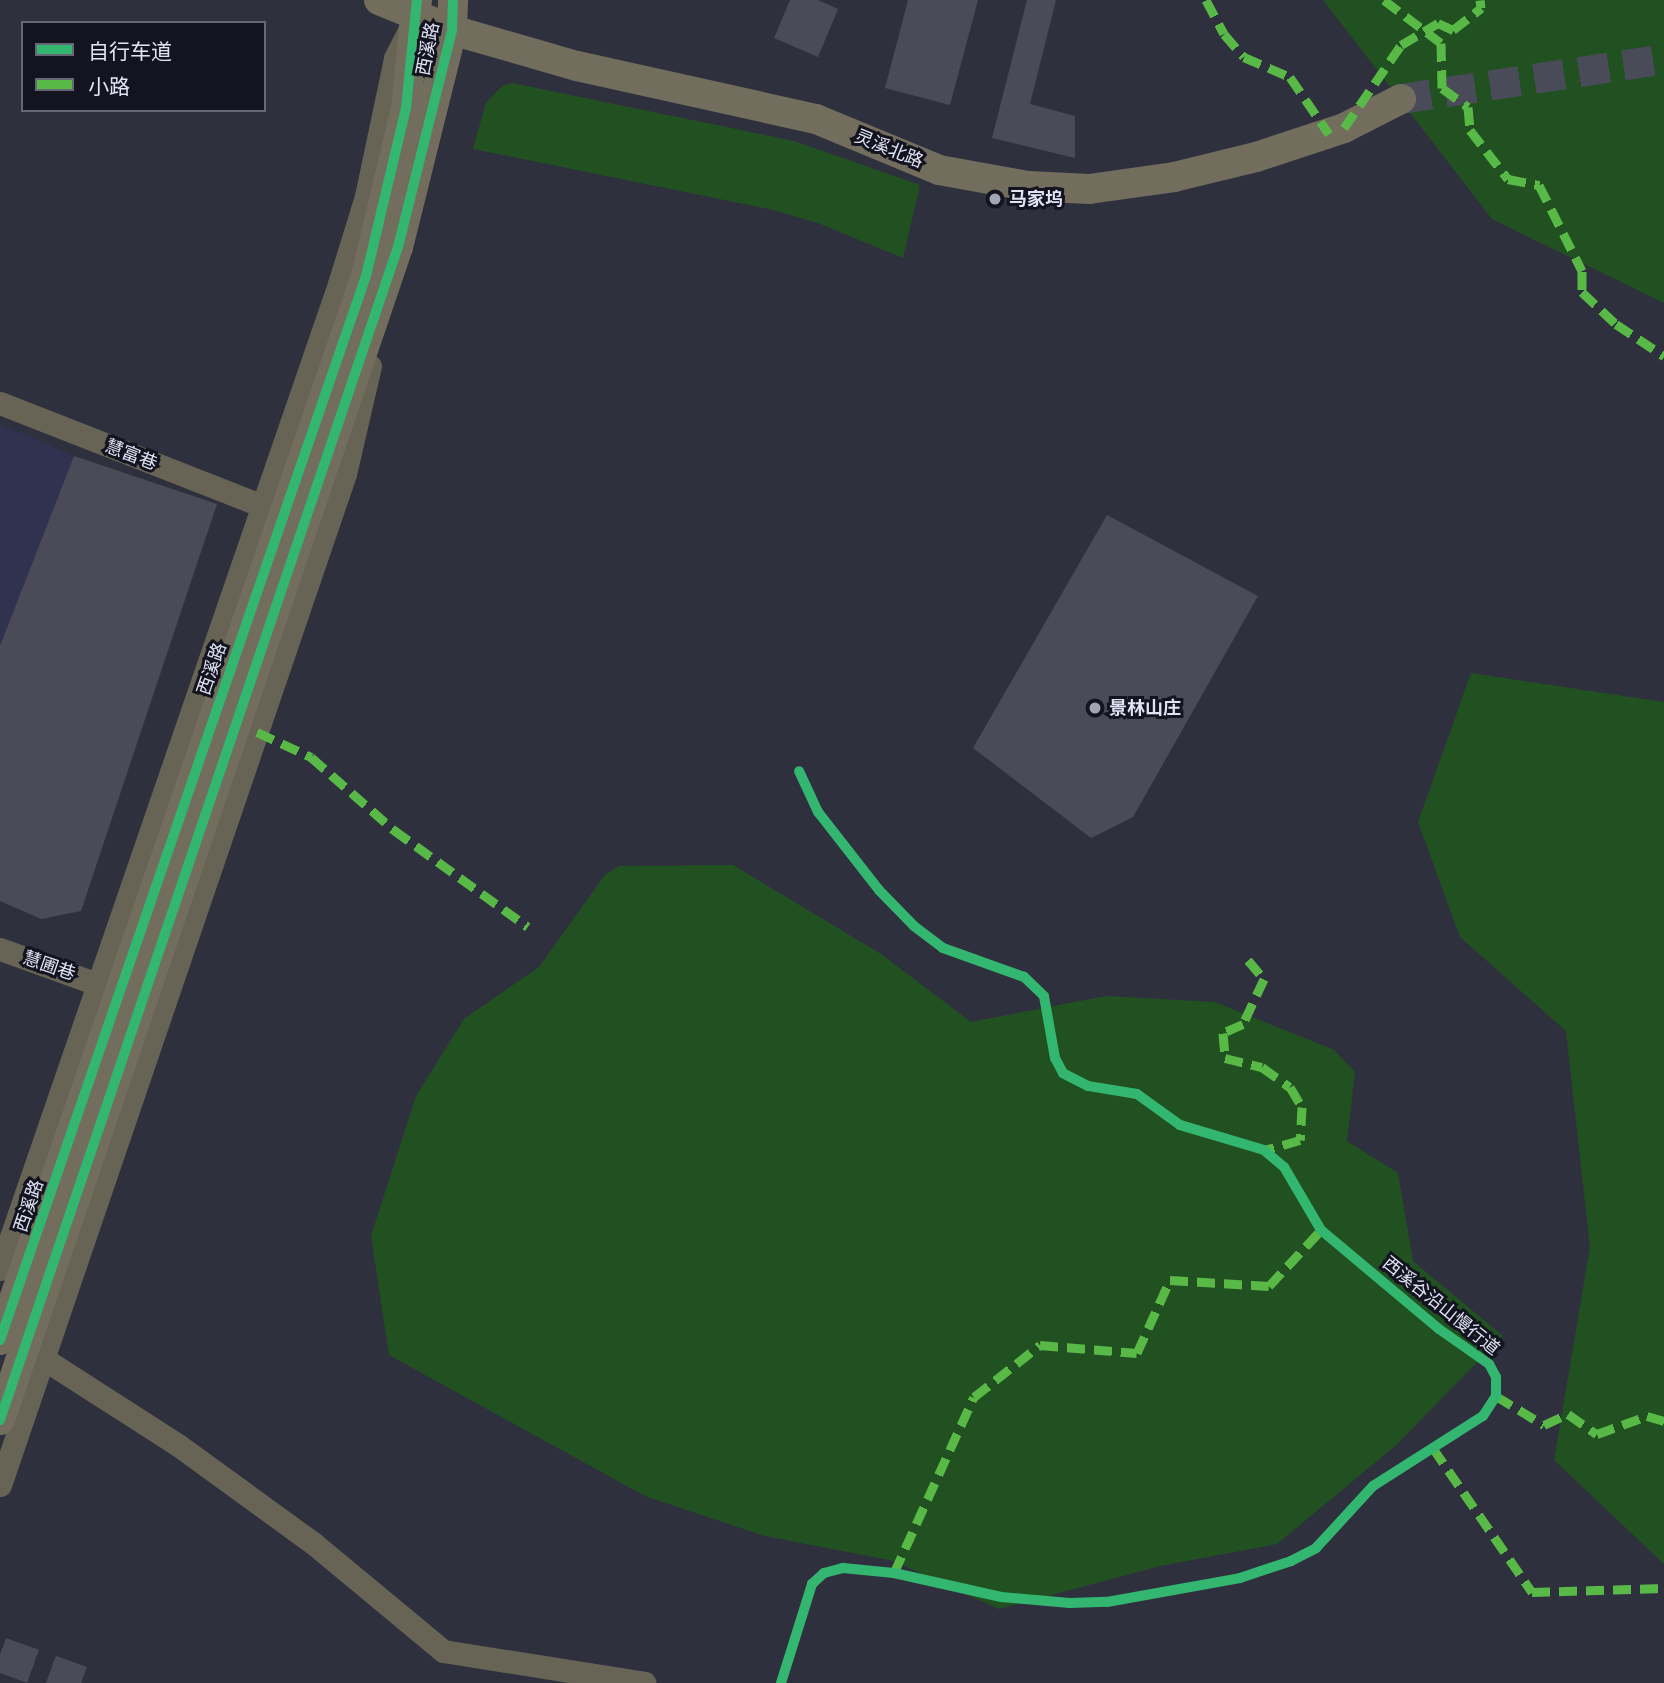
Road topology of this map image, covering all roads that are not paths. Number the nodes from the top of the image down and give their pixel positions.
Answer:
1 (379, 0) edge
2 (453, 0) edge
3 (417, 8) edge
4 (452, 30) junction
5 (1401, 99) tunnel mouth
6 (398, 247) junction
7 (0, 404) edge
8 (263, 506) junction
9 (0, 949) edge
10 (97, 984) junction
11 (0, 1269) edge
12 (0, 1340) edge
13 (44, 1359) junction
14 (0, 1420) edge
15 (0, 1485) edge
16 (644, 1683) edge

1 - 3 main road, 灵溪北路
2 - 4 main road, 西溪路
3 - 4 main road, 灵溪北路
3 - 8 street, 西溪路
3 - 12 main road, 西溪路
4 - 5 main road, 灵溪北路
4 - 6 main road, 西溪路
6 - 13 street, 西溪路
6 - 14 main road, 西溪路
7 - 8 street, 慧富巷
8 - 10 street, 西溪路
9 - 10 street, 慧圃巷
10 - 11 street, 西溪路
13 - 15 street, 西溪路
13 - 16 street

